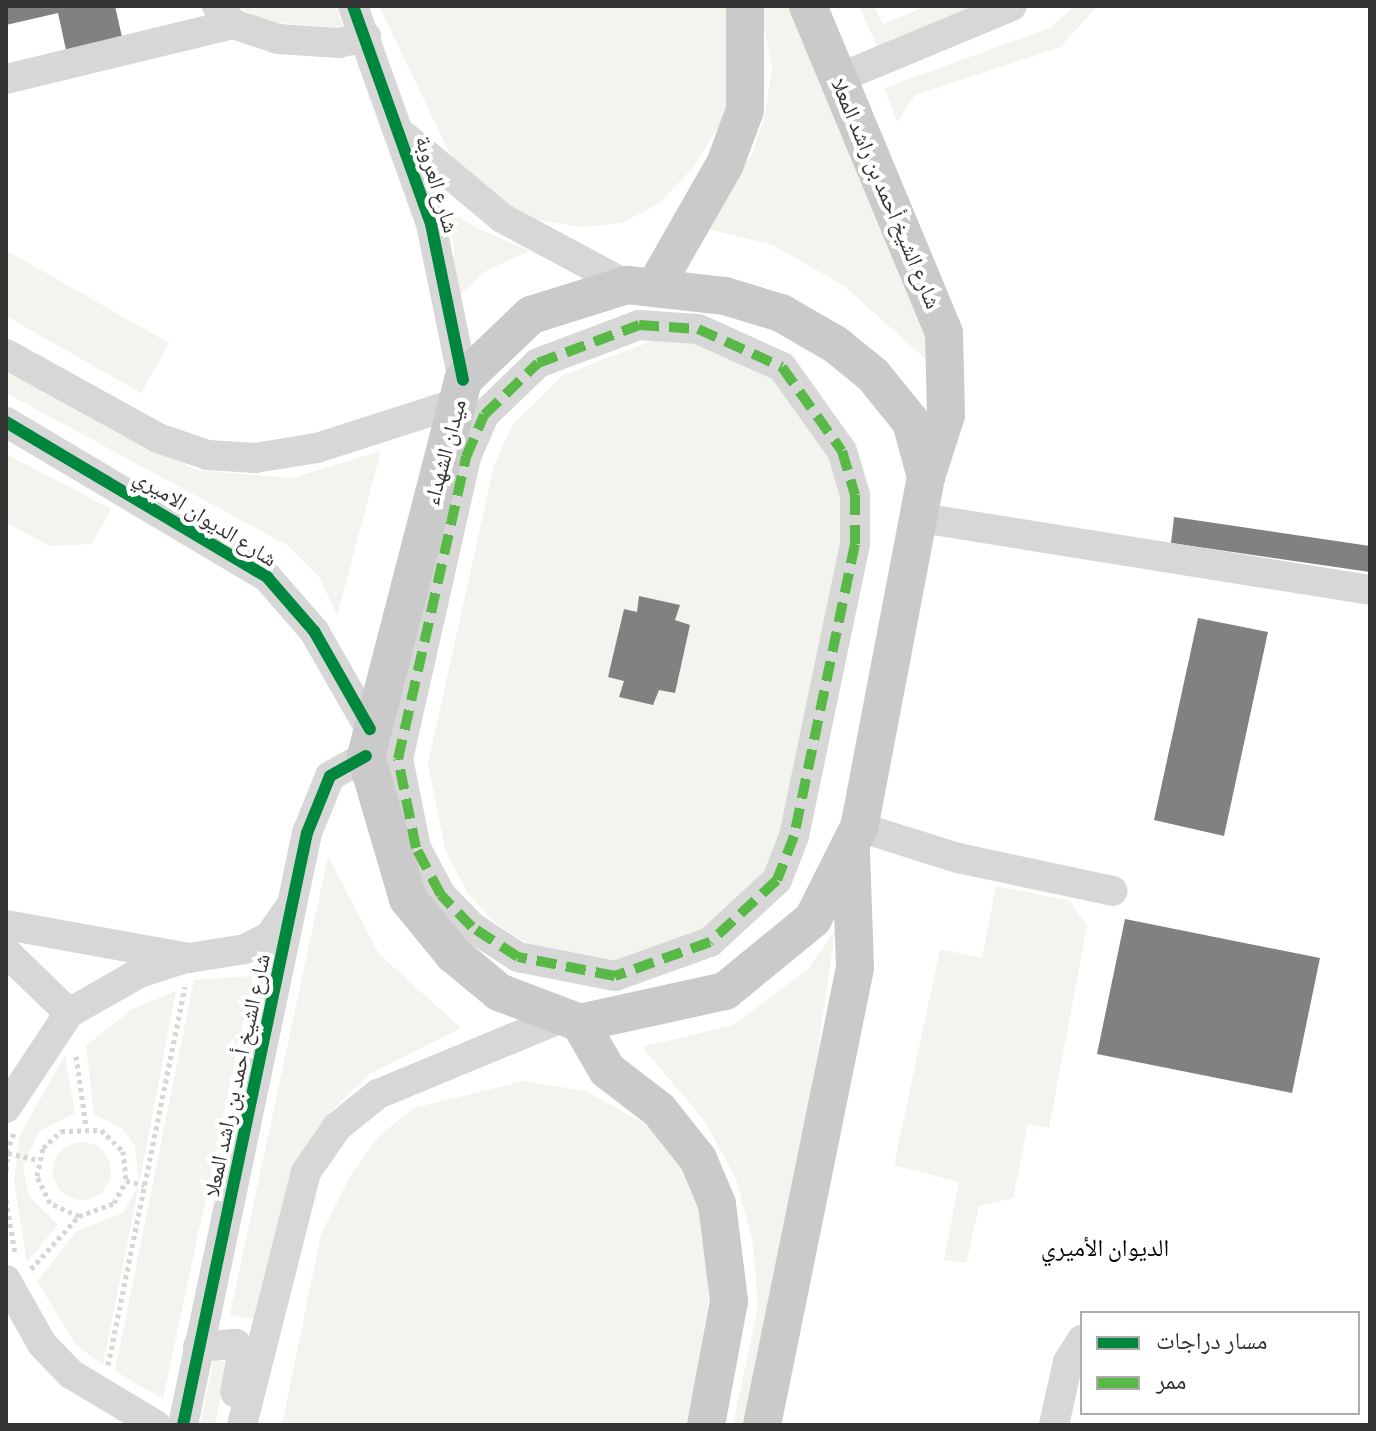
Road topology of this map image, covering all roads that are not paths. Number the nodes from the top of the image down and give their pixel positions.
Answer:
1 (353, 6) edge
2 (745, 6) edge
3 (808, 6) edge
4 (1012, 6) edge
5 (225, 15) edge
6 (366, 37) junction
7 (839, 78) junction
8 (6, 79) edge
9 (402, 134) junction
10 (642, 285) junction
11 (6, 354) edge
12 (460, 391) junction
13 (6, 422) edge
14 (926, 477) junction
15 (921, 518) junction
16 (1370, 590) edge
17 (416, 676) joint
18 (368, 742) junction
19 (855, 838) junction
20 (1113, 891) dead end
21 (293, 904) junction
22 (6, 925) edge
23 (6, 952) edge
24 (188, 969) junction
25 (69, 1013) junction
26 (572, 1020) junction
27 (6, 1108) edge
28 (6, 1280) edge
29 (1080, 1343) edge
30 (198, 1347) junction
31 (156, 1425) edge
32 (183, 1425) edge
33 (228, 1425) edge
34 (242, 1425) edge
35 (706, 1425) edge
36 (762, 1425) edge
37 (1054, 1425) edge

1 - 6 street, شارع العروبة
2 - 10 main road
3 - 7 main road, شارع الشيخ أحمد بن راشد المعلا
4 - 7 street
5 - 6 street
5 - 8 street
6 - 9 street, شارع العروبة
7 - 14 main road, شارع الشيخ أحمد بن راشد المعلا
9 - 10 street, شارع العروبة
9 - 12 street, شارع العروبة
10 - 12 main road, ميدان الشهداء
10 - 14 main road, ميدان الشهداء
11 - 12 street, شارع الديوان الاميري
12 - 18 main road, ميدان الشهداء
13 - 18 street, شارع الديوان الاميري
14 - 15 main road, ميدان الشهداء
15 - 16 street
15 - 19 main road, ميدان الشهداء
17 - 17 street
18 - 21 street, شارع الشيخ أحمد بن راشد المعلا
18 - 26 main road
19 - 20 street
19 - 26 main road, ميدان الشهداء
19 - 36 main road
21 - 24 street
21 - 30 street, شارع الشيخ أحمد بن راشد المعلا
22 - 24 street
23 - 25 street
24 - 25 street
25 - 27 street
26 - 34 street
26 - 35 main road
28 - 31 street
29 - 37 street
30 - 32 street, شارع الشيخ أحمد بن راشد المعلا
30 - 33 street

